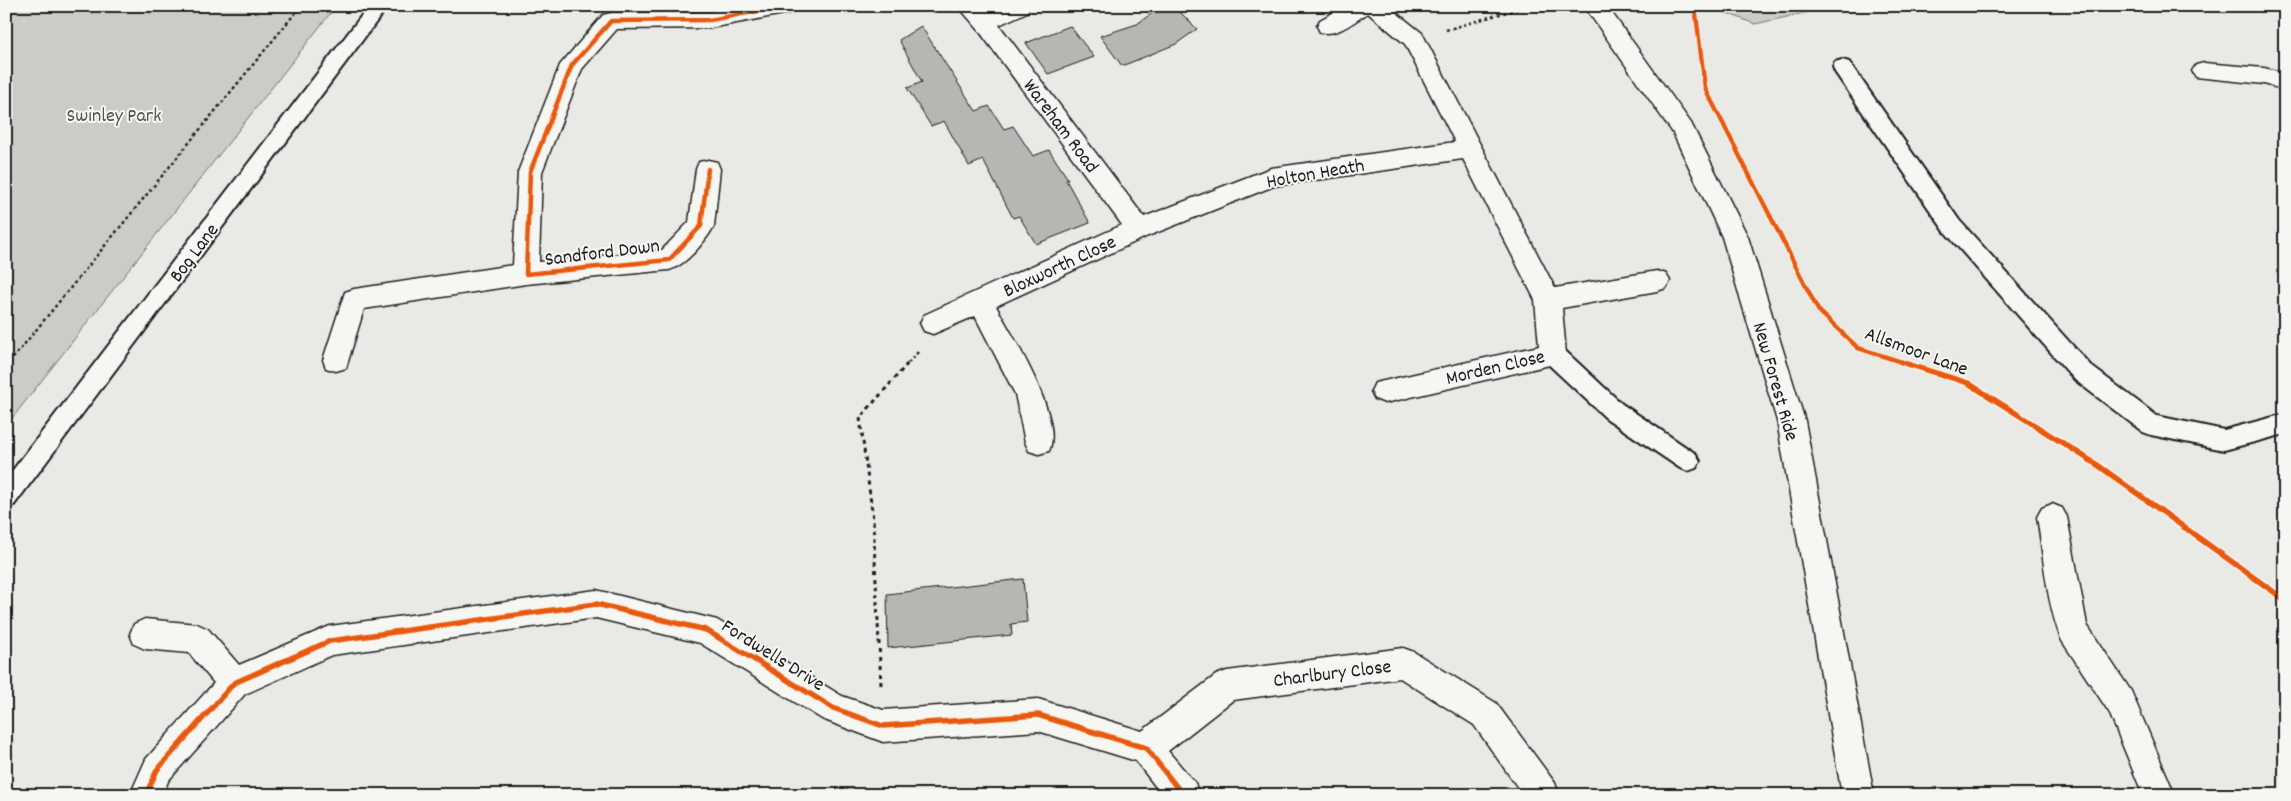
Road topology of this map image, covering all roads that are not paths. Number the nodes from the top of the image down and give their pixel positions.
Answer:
1 (379, 6) edge
2 (784, 6) edge
3 (1020, 6) edge
4 (1364, 6) edge
5 (1373, 6) edge
6 (1595, 6) edge
7 (606, 14) edge
8 (977, 14) edge
9 (1328, 26) dead end
10 (1842, 67) dead end
11 (2204, 72) dead end
12 (2285, 82) edge
13 (1470, 149) junction
14 (708, 169) dead end
15 (1139, 229) junction
16 (526, 274) junction
17 (1657, 281) dead end
18 (1548, 300) junction
19 (980, 301) junction
20 (933, 323) road end
21 (1553, 354) junction
22 (336, 360) dead end
23 (1384, 391) dead end
24 (2285, 424) edge
25 (1038, 442) dead end
26 (1688, 461) dead end
27 (6, 498) edge
28 (2052, 517) dead end
29 (145, 634) dead end
30 (234, 683) junction
31 (1146, 748) junction
32 (146, 795) edge
33 (1183, 795) edge
34 (1543, 795) edge
35 (1858, 795) edge
36 (2159, 795) edge

1 - 27 lane, Bog Lane
2 - 7 street, Sandford Down
3 - 8 street, Wareham Road
4 - 9 street
5 - 13 street, Morden Close
6 - 35 street, New Forest Ride
7 - 16 street, Sandford Down
8 - 15 street, Wareham Road
10 - 24 lane
11 - 12 street
13 - 15 street, Holton Heath
13 - 18 street, Morden Close
14 - 16 street, Sandford Down
15 - 19 street, Bloxworth Close
16 - 22 street, Sandford Down
17 - 18 street
18 - 21 street, Morden Close
19 - 20 street, Bloxworth Close
19 - 25 street, Bloxworth Close
21 - 23 street, Morden Close
21 - 26 lane
28 - 36 street
29 - 30 street
30 - 31 street, Fordwells Drive
30 - 32 street, Fordwells Drive
31 - 33 street
31 - 34 street, Charlbury Close

